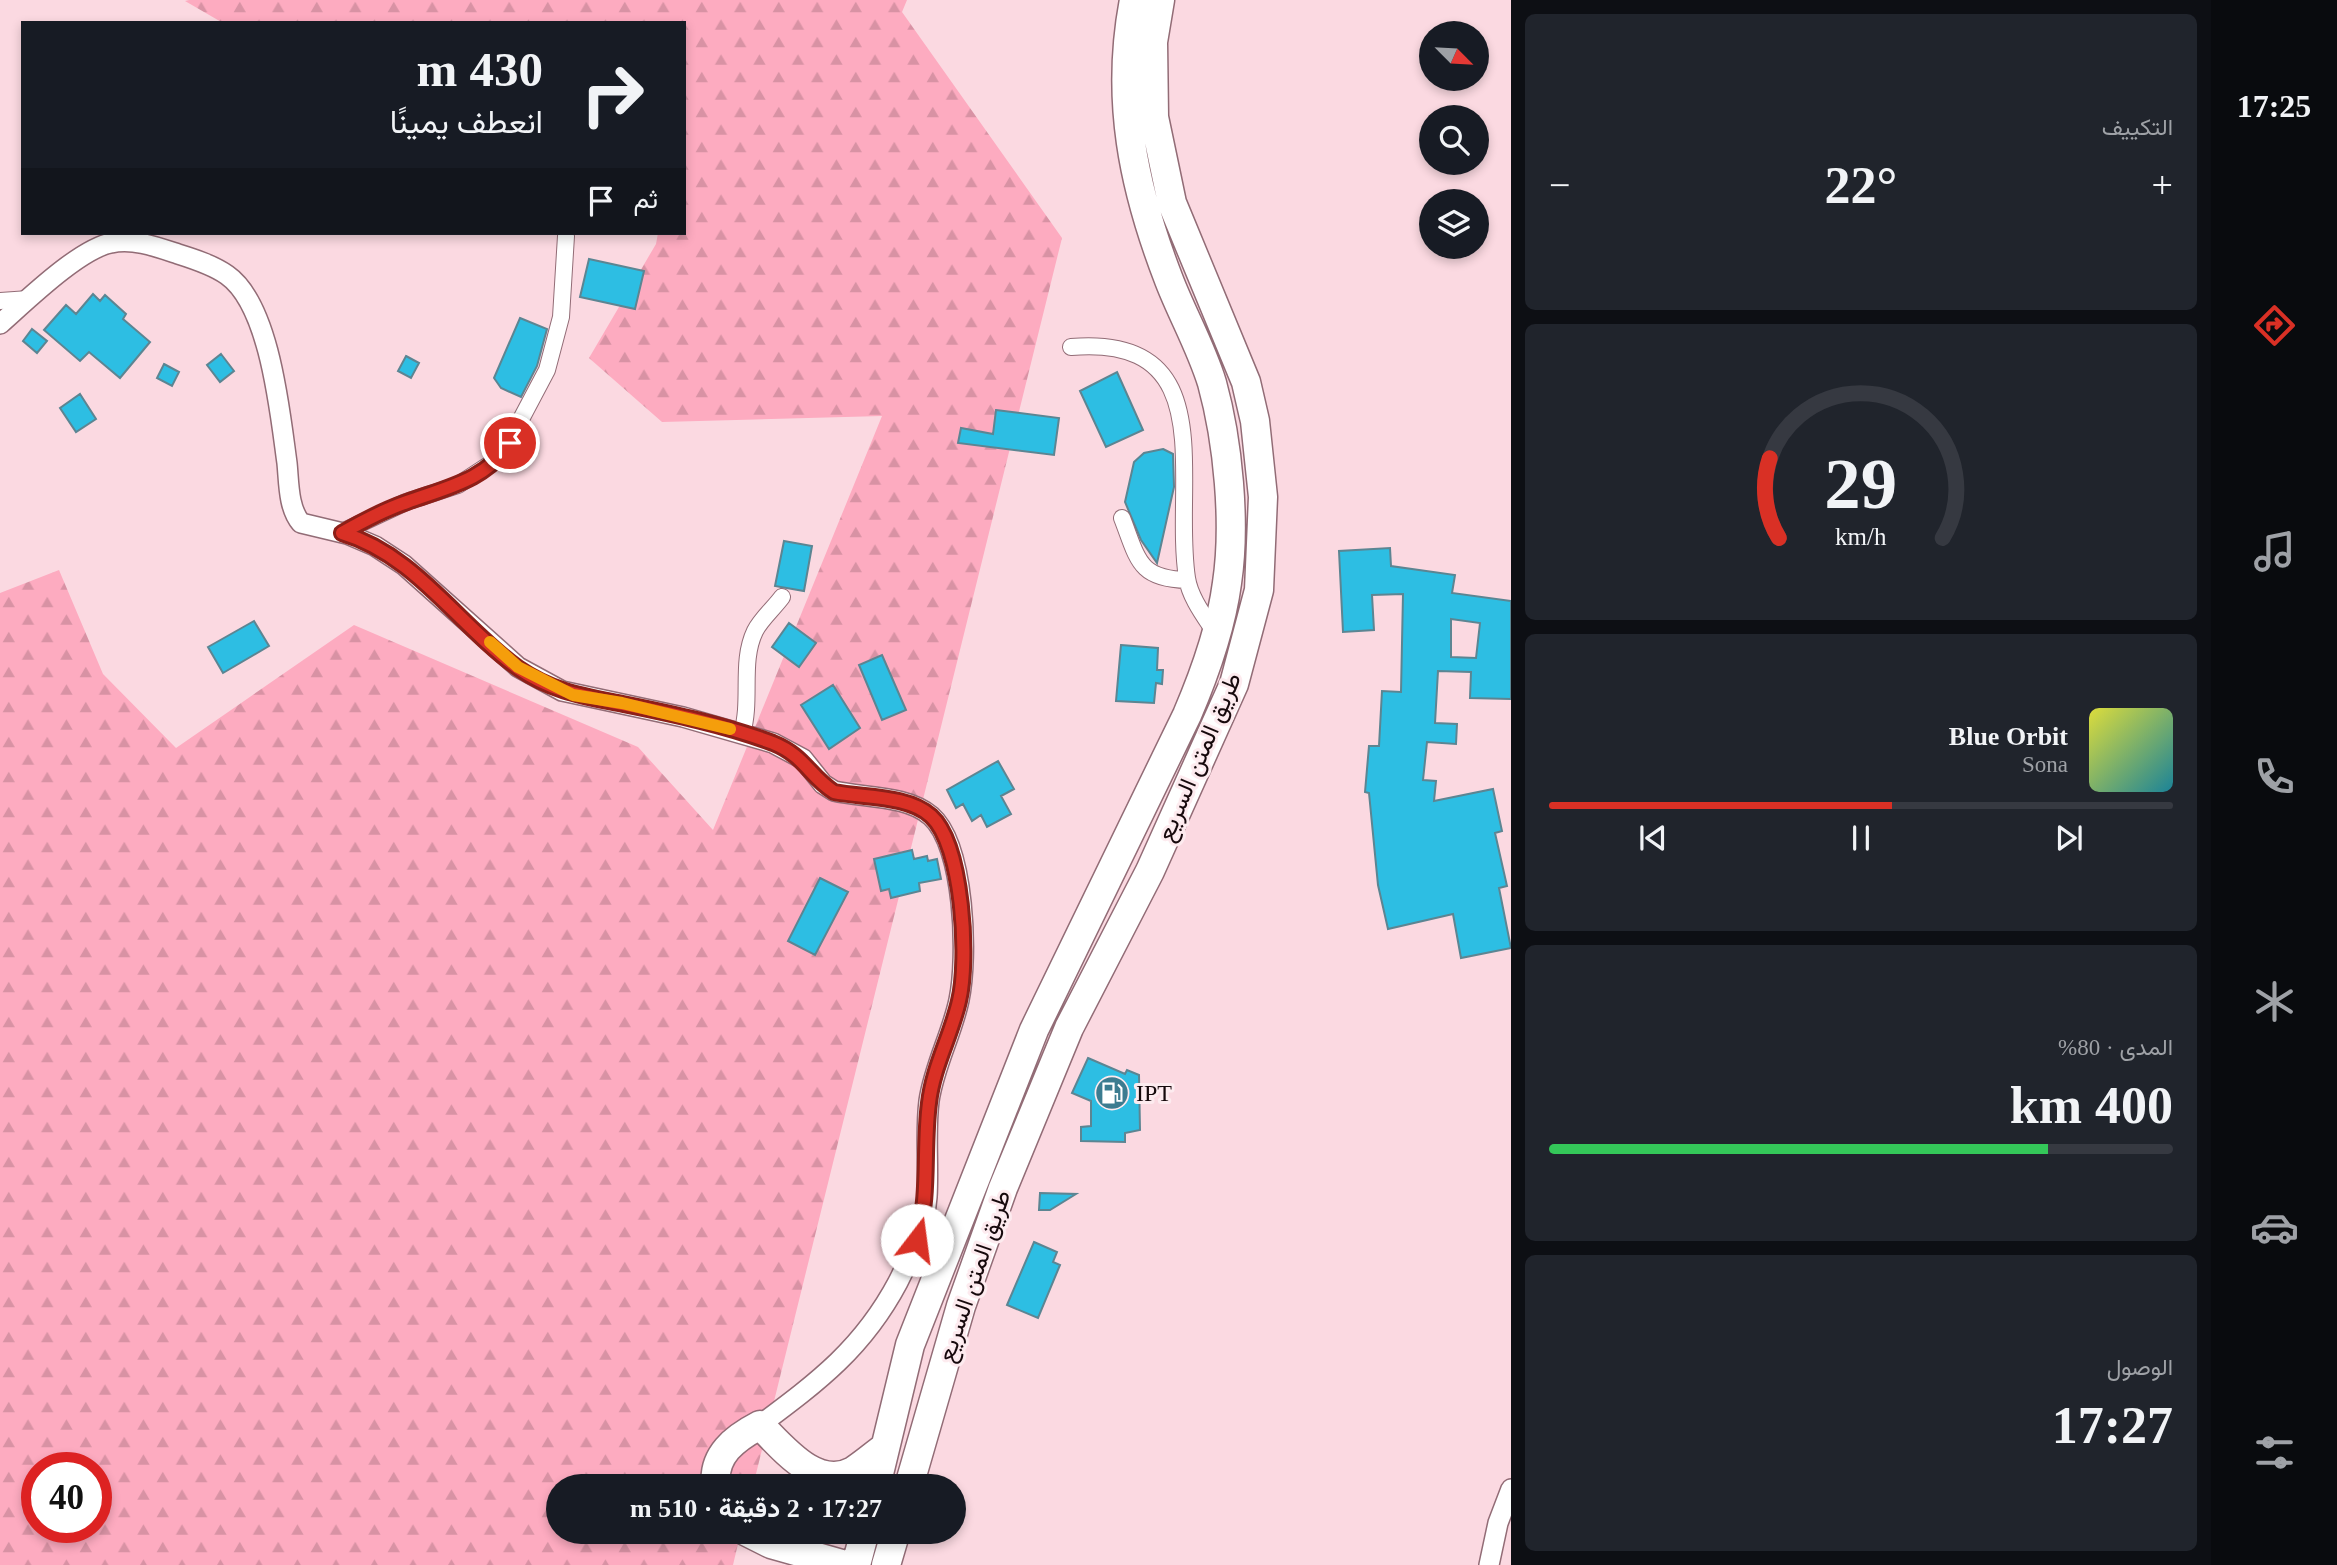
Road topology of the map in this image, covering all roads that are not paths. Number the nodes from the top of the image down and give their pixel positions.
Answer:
1 (1134, 0) edge
2 (1160, 0) edge
3 (566, 236) dead end
4 (29, 299) junction
5 (0, 301) edge
6 (0, 324) edge
7 (1071, 347) dead end
8 (1122, 518) dead end
9 (342, 533) junction
10 (1187, 580) junction
11 (782, 597) dead end
12 (1216, 634) junction
13 (742, 733) junction
14 (760, 1426) junction
15 (884, 1448) junction
16 (714, 1474) edge
17 (879, 1474) edge
18 (912, 1474) edge
19 (1511, 1489) edge
20 (771, 1544) edge
21 (856, 1544) edge
22 (892, 1544) edge
23 (841, 1564) edge
24 (886, 1565) edge
25 (1489, 1565) edge

1 - 12 highway, طريق المتن السريع
2 - 18 highway, طريق المتن السريع
3 - 9 street
4 - 5 street
4 - 6 street
4 - 9 street
7 - 10 street
8 - 10 street
9 - 13 street
10 - 12 street
11 - 13 street
12 - 15 highway, طريق المتن السريع
13 - 14 street
14 - 15 highway
14 - 16 highway
15 - 17 highway, طريق المتن السريع
19 - 25 street
20 - 23 highway
21 - 23 highway
22 - 24 highway

